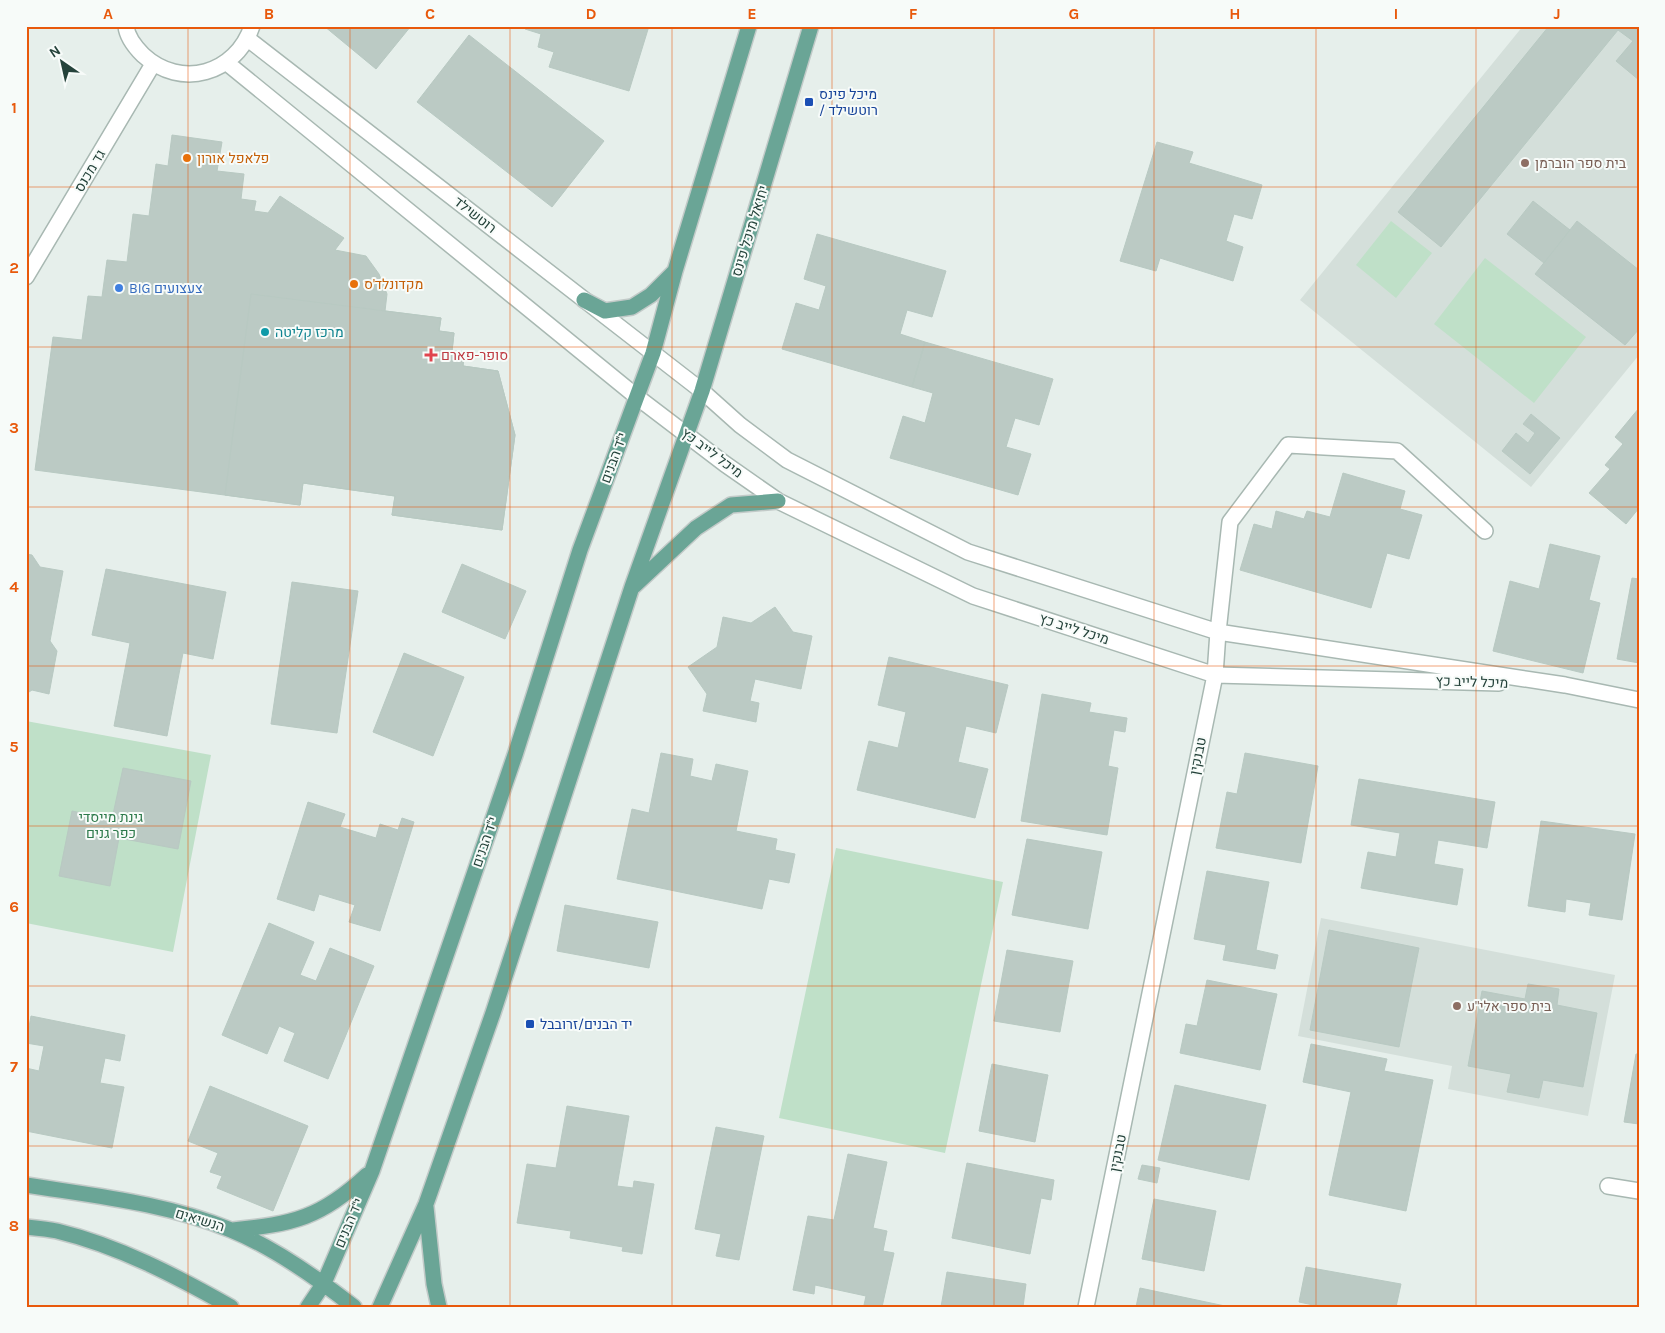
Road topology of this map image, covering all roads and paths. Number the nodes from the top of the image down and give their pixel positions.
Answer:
1 (126, 26) edge
2 (749, 26) edge
3 (811, 26) edge
4 (250, 33) edge
5 (227, 62) junction
6 (153, 64) junction
7 (675, 271) junction
8 (26, 277) edge
9 (584, 300) junction
10 (653, 353) junction
11 (702, 391) junction
12 (637, 397) junction
13 (686, 434) junction
14 (778, 501) junction
15 (1485, 531) dead end
16 (632, 587) junction
17 (1218, 632) junction
18 (1215, 674) junction
19 (1566, 685) junction
20 (1639, 700) edge
21 (372, 1171) junction
22 (26, 1185) edge
23 (1608, 1186) dead end
24 (1639, 1191) edge
25 (426, 1204) junction
26 (26, 1227) edge
27 (232, 1230) junction
28 (324, 1283) junction
29 (231, 1307) edge
30 (308, 1307) edge
31 (354, 1307) edge
32 (380, 1307) edge
33 (439, 1307) edge
34 (1086, 1307) edge

1 - 6 street
2 - 7 main road
3 - 11 main road, יחיאל מיכל פינס
4 - 5 street
4 - 9 street, רוטשילד
5 - 6 street
5 - 12 street
6 - 8 street, גד מכנס
7 - 9 main road
7 - 10 main road
9 - 10 street, רוטשילד
10 - 11 street, רוטשילד
10 - 12 main road
11 - 13 main road, יחיאל מיכל פינס
11 - 17 street, מיכל לייב כץ
12 - 13 street, מיכל לייב כץ
12 - 21 main road, י''ד הבנים
13 - 14 street, מיכל לייב כץ
13 - 16 main road
14 - 16 main road
14 - 18 street, מיכל לייב כץ
15 - 17 street, טבנקין
16 - 25 main road
17 - 18 street, טבנקין
17 - 19 street, מיכל לייב כץ
18 - 19 street, מיכל לייב כץ
18 - 34 street, טבנקין
19 - 20 street, מיכל לייב כץ
21 - 27 main road
21 - 28 main road, י''ד הבנים
22 - 27 main road, הנשיאים
23 - 24 street
25 - 32 main road
25 - 33 main road
26 - 29 main road
27 - 28 main road, הנשיאים
28 - 30 main road, י''ד הבנים
28 - 31 main road, הנשיאים

